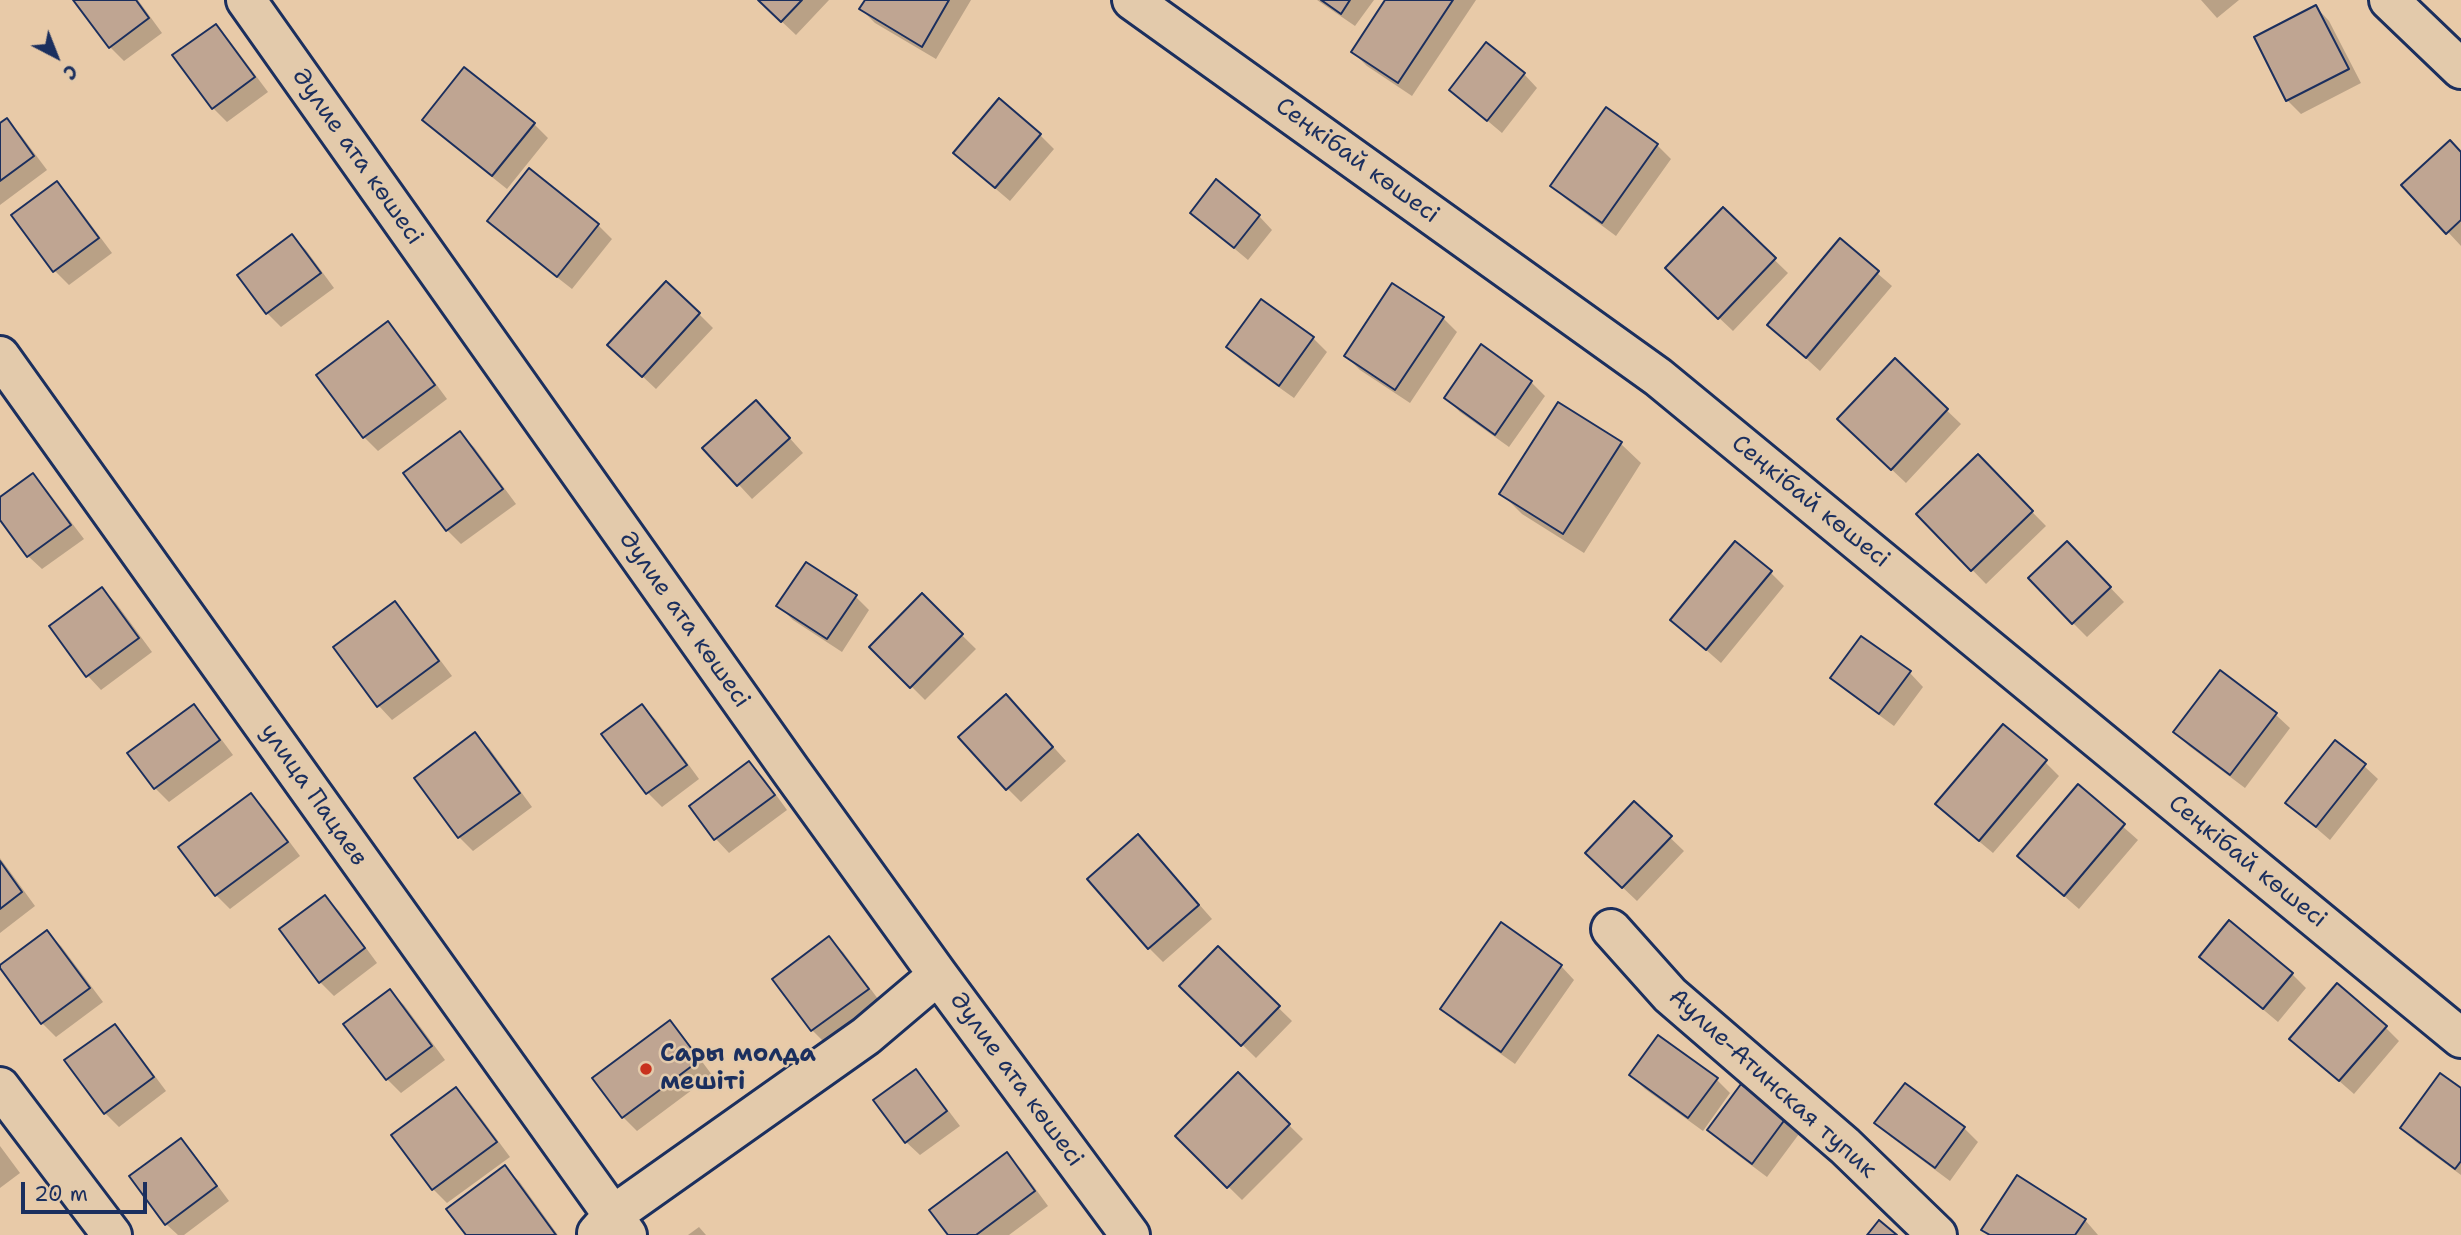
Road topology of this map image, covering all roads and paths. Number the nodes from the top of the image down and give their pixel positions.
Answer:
1 (246, 0) edge
2 (1132, 0) edge
3 (2389, 0) edge
4 (2461, 69) edge
5 (0, 356) edge
6 (1611, 929) dead end
7 (938, 975) junction
8 (2461, 1038) edge
9 (0, 1087) edge
10 (612, 1228) edge
11 (112, 1235) edge
12 (1130, 1235) edge
13 (1937, 1235) edge

1 - 7 street, Әулие ата көшесі
2 - 8 street, Сеңкібай көшесі
3 - 4 street
5 - 10 street, улица Пацаев
6 - 13 street, Аулие-Атинская тупик
7 - 10 street
7 - 12 street, Әулие ата көшесі
9 - 11 street

